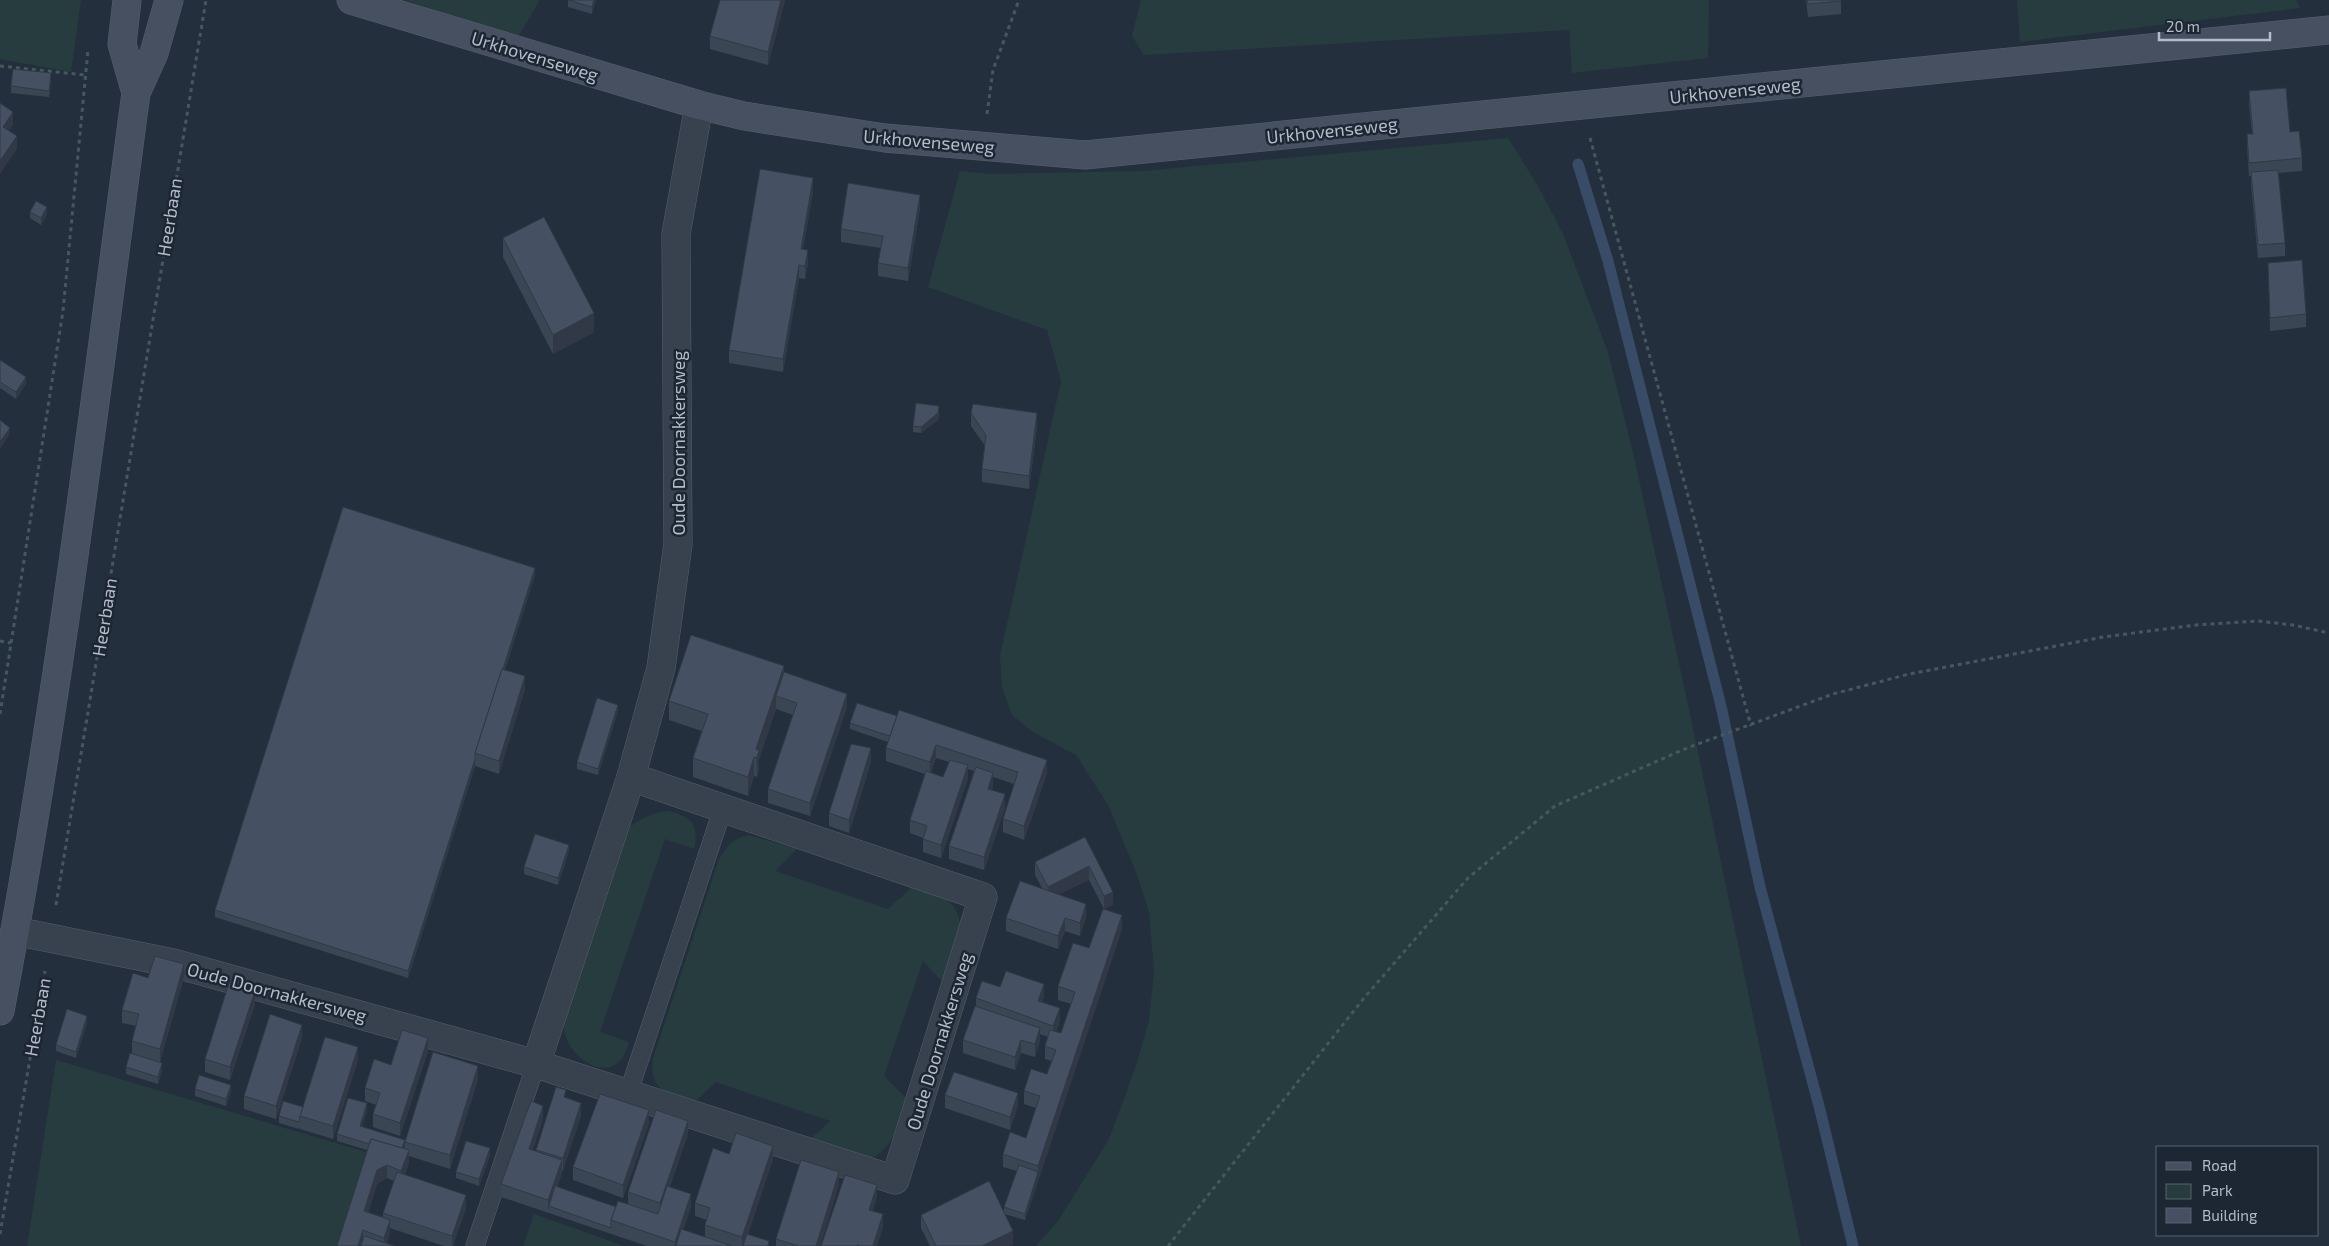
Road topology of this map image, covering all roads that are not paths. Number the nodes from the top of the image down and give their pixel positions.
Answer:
1 (127, 0) edge
2 (169, 0) edge
3 (351, 0) edge
4 (2329, 30) edge
5 (136, 94) junction
6 (699, 106) junction
7 (631, 777) junction
8 (723, 808) junction
9 (15, 931) junction
10 (0, 1011) edge
11 (536, 1064) junction
12 (628, 1094) junction
13 (475, 1246) edge

1 - 5 street, Heerbaan
2 - 5 street, Heerbaan
3 - 6 street, Urkhovenseweg
4 - 6 street, Urkhovenseweg
5 - 9 street, Heerbaan
6 - 7 street, Oude Doornakkersweg
7 - 8 street, Oude Doornakkersweg
7 - 11 street, Oude Doornakkersweg
8 - 12 lane
8 - 12 street, Oude Doornakkersweg
9 - 10 street, Heerbaan
9 - 11 street, Oude Doornakkersweg
11 - 12 street, Oude Doornakkersweg
11 - 13 lane

